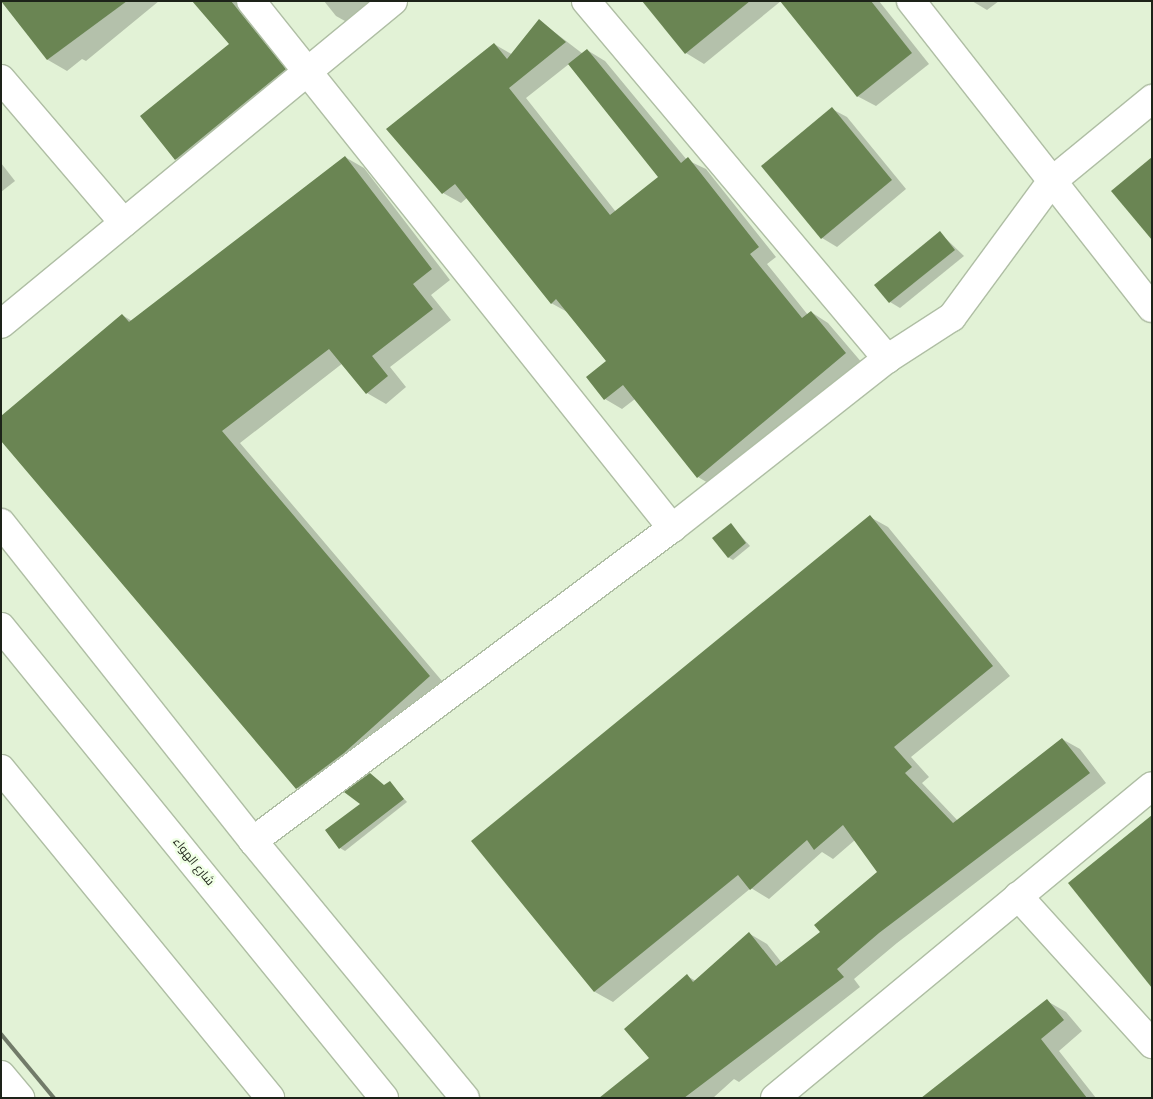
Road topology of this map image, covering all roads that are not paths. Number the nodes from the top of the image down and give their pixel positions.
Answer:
1 (251, 1) edge
2 (393, 1) edge
3 (586, 1) edge
4 (912, 1) edge
5 (308, 72) junction
6 (1, 79) edge
7 (1152, 99) edge
8 (1051, 182) junction
9 (124, 223) junction
10 (1152, 308) edge
11 (1, 324) edge
12 (887, 359) junction
13 (1, 522) edge
14 (672, 528) junction
15 (1, 627) edge
16 (1, 769) edge
17 (1152, 786) edge
18 (253, 841) junction
19 (1018, 896) junction
20 (1152, 1044) edge
21 (1, 1075) edge
22 (20, 1098) edge
23 (270, 1098) edge
24 (384, 1098) edge
25 (465, 1098) edge
26 (774, 1098) edge

1 - 5 main road
2 - 5 main road
3 - 12 main road
4 - 8 main road
5 - 9 main road
5 - 14 main road
6 - 9 main road
7 - 8 main road
8 - 10 main road
8 - 12 main road
9 - 11 main road
12 - 14 main road
13 - 18 main road
14 - 18 main road
15 - 24 main road, شارع الهواء
16 - 23 main road
17 - 19 main road
18 - 25 main road
19 - 20 main road
19 - 26 main road
21 - 22 main road

